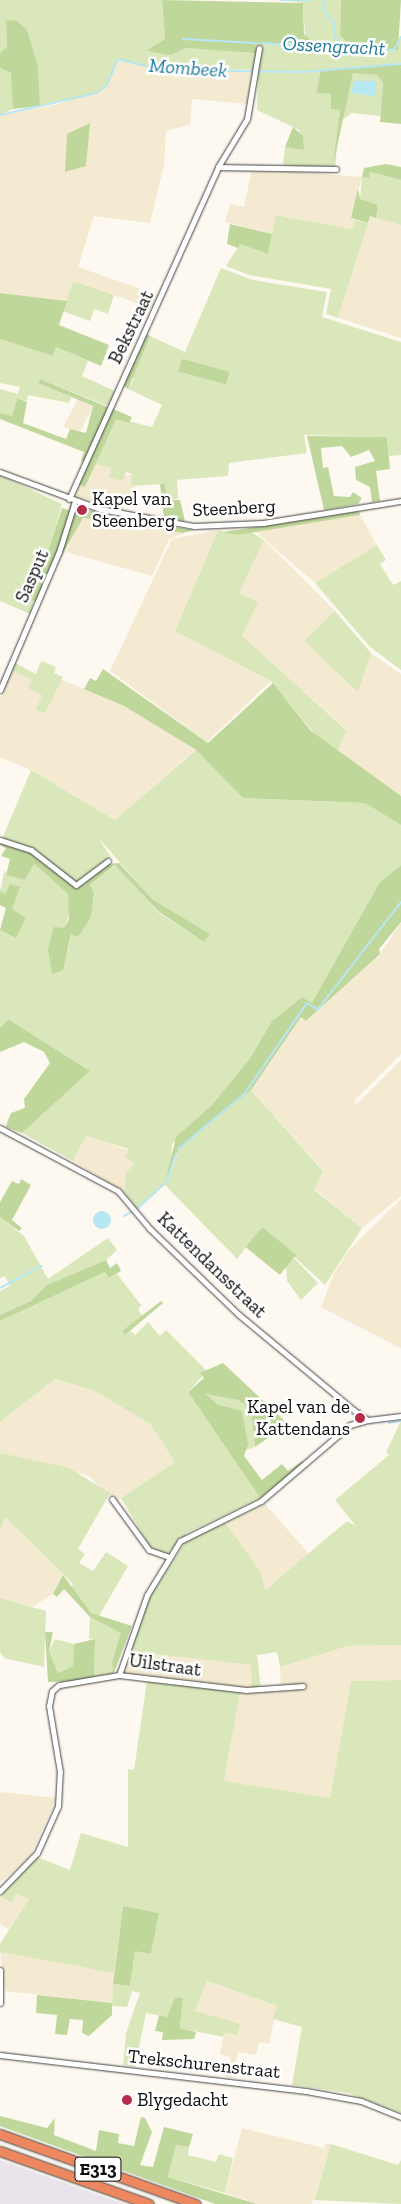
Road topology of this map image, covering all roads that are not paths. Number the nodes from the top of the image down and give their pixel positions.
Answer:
1 (259, 48) dead end
2 (218, 167) junction
3 (336, 169) dead end
4 (0, 472) edge
5 (72, 500) junction
6 (401, 501) edge
7 (0, 690) edge
8 (0, 840) edge
9 (108, 861) dead end
10 (0, 1128) edge
11 (355, 1411) junction
12 (401, 1416) edge
13 (368, 1420) junction
14 (355, 1422) junction
15 (112, 1499) dead end
16 (169, 1557) junction
17 (119, 1676) junction
18 (303, 1686) dead end
19 (0, 1891) edge
20 (0, 1970) edge
21 (0, 2003) edge
22 (0, 2055) edge
23 (401, 2118) edge
24 (0, 2134) edge
25 (0, 2151) edge
26 (149, 2204) edge
27 (196, 2204) edge

1 - 2 street, Bekstraat
2 - 3 street
2 - 5 street, Bekstraat
4 - 5 street, Steenberg
5 - 6 street, Steenberg
5 - 7 street, Sasput
8 - 9 street
10 - 11 street, Kattendansstraat
11 - 13 street, Kattendansstraat
11 - 14 street
12 - 13 street
13 - 14 street
14 - 16 street, Uilstraat
15 - 16 street
16 - 17 street, Uilstraat
17 - 18 street, Uilstraat
17 - 19 street
20 - 21 street
22 - 23 street, Trekschurenstraat
24 - 27 highway, E313
25 - 26 highway, E313

